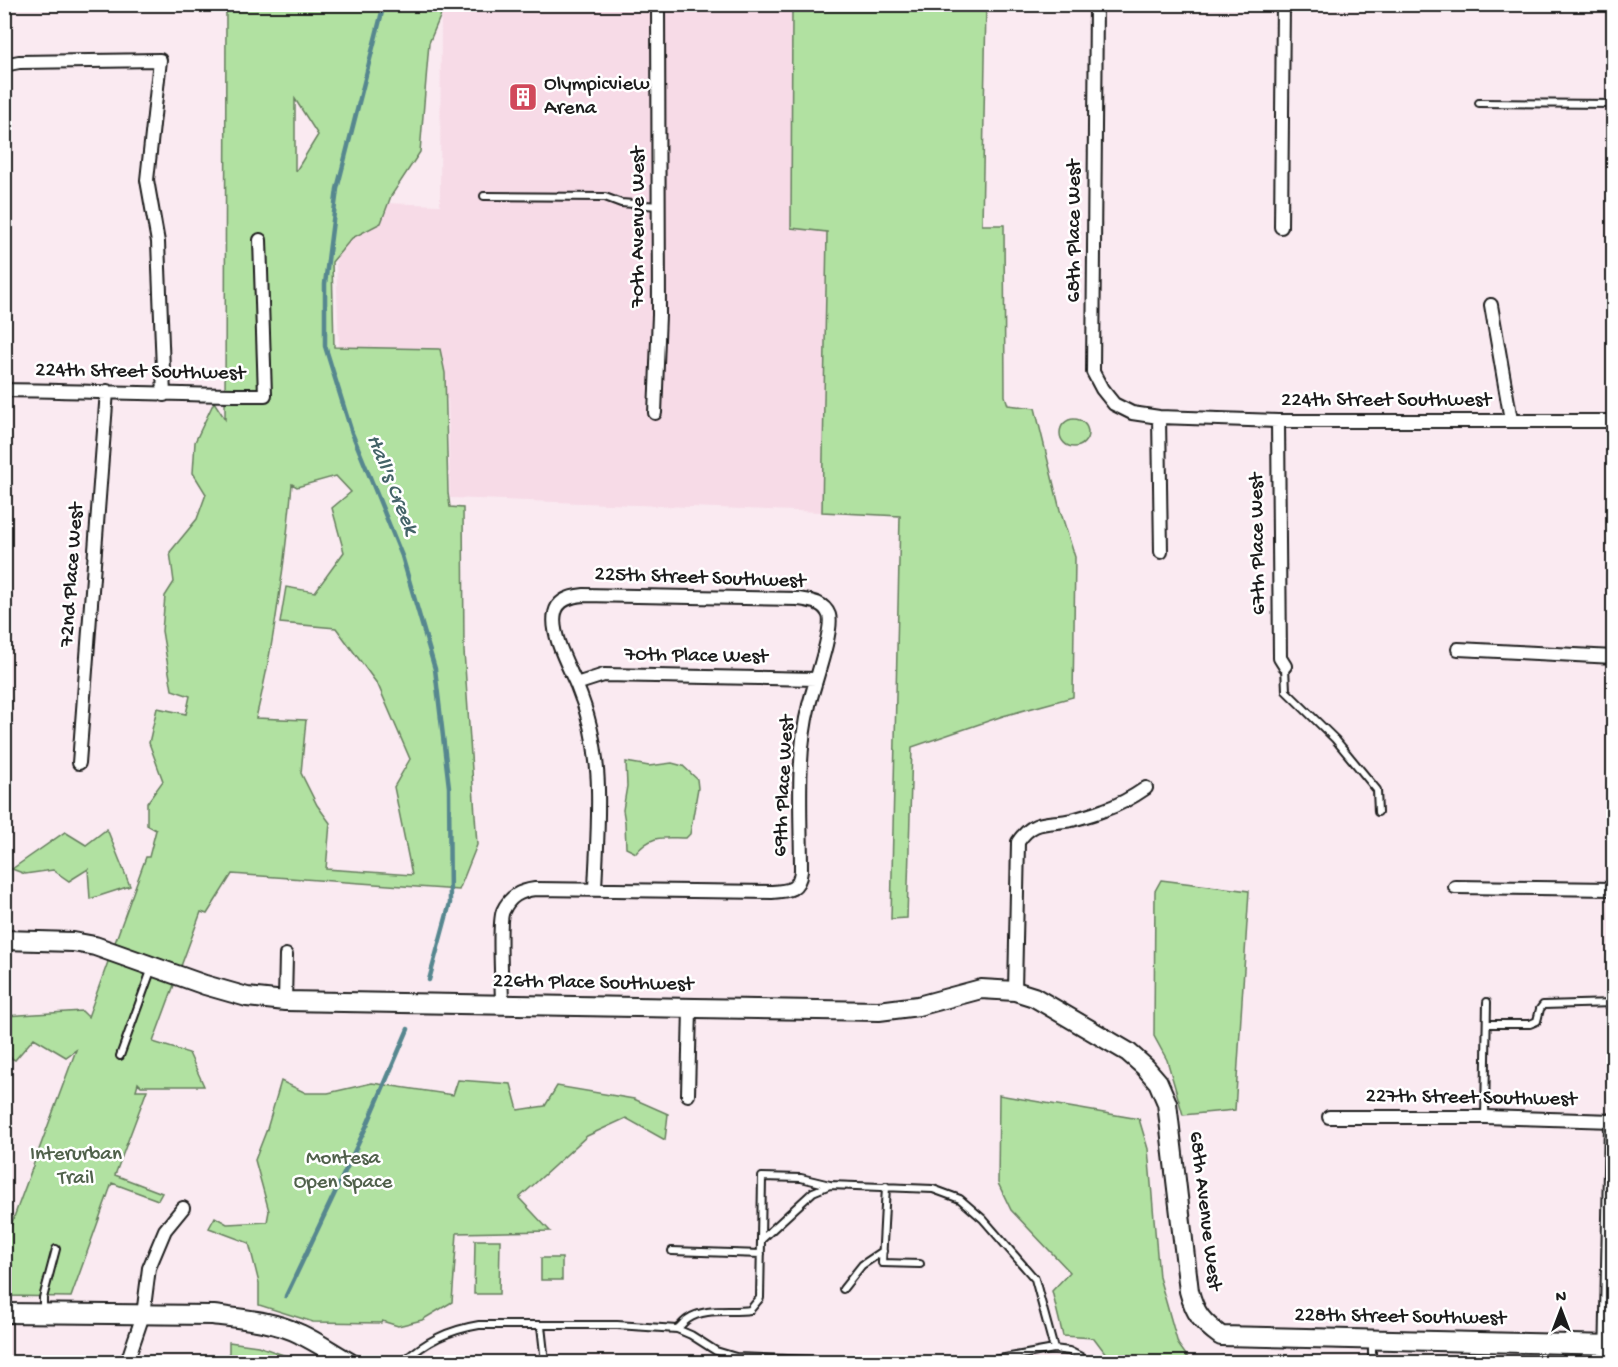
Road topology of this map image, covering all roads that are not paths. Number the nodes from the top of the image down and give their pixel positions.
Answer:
1 (658, 4) edge
2 (1096, 4) edge
3 (1283, 4) edge
4 (4, 65) edge
5 (1479, 103) dead end
6 (1614, 104) edge
7 (484, 196) dead end
8 (658, 206) junction
9 (1281, 227) dead end
10 (260, 240) dead end
11 (1491, 305) dead end
12 (4, 390) edge
13 (107, 391) junction
14 (164, 394) junction
15 (655, 412) dead end
16 (1160, 417) junction
17 (1511, 420) junction
18 (1278, 421) junction
19 (1614, 421) edge
20 (1161, 552) dead end
21 (829, 616) joint
22 (1458, 649) dead end
23 (1614, 657) edge
24 (1285, 666) joint
25 (816, 679) junction
26 (576, 684) junction
27 (79, 763) dead end
28 (1146, 788) dead end
29 (1378, 812) dead end
30 (1455, 887) dead end
31 (595, 889) junction
32 (1614, 889) edge
33 (4, 940) edge
34 (286, 955) dead end
35 (153, 965) junction
36 (1015, 991) junction
37 (285, 1001) junction
38 (1487, 1002) dead end
39 (1614, 1003) edge
40 (502, 1005) junction
41 (690, 1008) junction
42 (1487, 1024) junction
43 (120, 1056) dead end
44 (1158, 1082) joint
45 (688, 1095) dead end
46 (1329, 1117) dead end
47 (1485, 1117) junction
48 (1614, 1121) edge
49 (830, 1185) junction
50 (885, 1186) junction
51 (183, 1208) dead end
52 (761, 1240) junction
53 (56, 1249) dead end
54 (672, 1251) dead end
55 (883, 1251) junction
56 (761, 1254) junction
57 (920, 1264) dead end
58 (843, 1289) dead end
59 (4, 1313) edge
60 (44, 1314) junction
61 (143, 1315) junction
62 (541, 1326) junction
63 (677, 1329) junction
64 (1221, 1336) joint
65 (1372, 1340) junction
66 (1054, 1349) junction
67 (1611, 1351) edge
68 (1082, 1357) dead end
69 (127, 1362) edge
70 (349, 1362) edge
71 (403, 1362) edge
72 (545, 1362) edge
73 (955, 1362) edge
74 (971, 1362) edge
75 (1372, 1362) edge

1 - 8 street, 70th Avenue West
2 - 16 street, 68th Place West
3 - 9 street
4 - 14 street
5 - 6 lane
7 - 8 lane
8 - 15 street, 70th Avenue West
10 - 14 street, 224th Street Southwest
11 - 17 street
12 - 13 street, 224th Street Southwest
13 - 14 street, 224th Street Southwest
13 - 27 street, 72nd Place West
16 - 18 street, 224th Street Southwest
16 - 20 street
17 - 18 street, 224th Street Southwest
17 - 19 street, 224th Street Southwest
18 - 24 street, 67th Place West
21 - 25 street, 69th Place West
21 - 26 street, 225th Street Southwest
22 - 23 street
24 - 29 lane
25 - 26 street, 70th Place West
25 - 31 street, 69th Place West
26 - 31 street
28 - 36 street
30 - 32 street
31 - 40 street
33 - 35 street, 226th Place Southwest
34 - 37 street
35 - 37 street, 226th Place Southwest
35 - 43 lane
36 - 41 street, 226th Place Southwest
36 - 44 street, 226th Place Southwest
37 - 40 street, 226th Place Southwest
38 - 42 lane
39 - 42 lane
40 - 41 street, 226th Place Southwest
41 - 45 street
42 - 47 lane
44 - 64 street, 68th Avenue West
46 - 47 street, 227th Street Southwest
47 - 48 street, 227th Street Southwest
48 - 67 street
49 - 50 lane
49 - 52 lane
49 - 52 lane
50 - 55 lane
50 - 66 lane
51 - 61 street
52 - 56 lane
53 - 60 lane
54 - 56 lane
55 - 57 lane
55 - 58 lane
56 - 63 lane
59 - 60 street
60 - 61 street
61 - 69 street
61 - 70 street
62 - 63 lane
62 - 71 lane
62 - 72 lane
63 - 73 lane
64 - 65 street, 228th Street Southwest
65 - 67 street, 228th Street Southwest
65 - 75 lane
66 - 68 lane
66 - 74 lane

